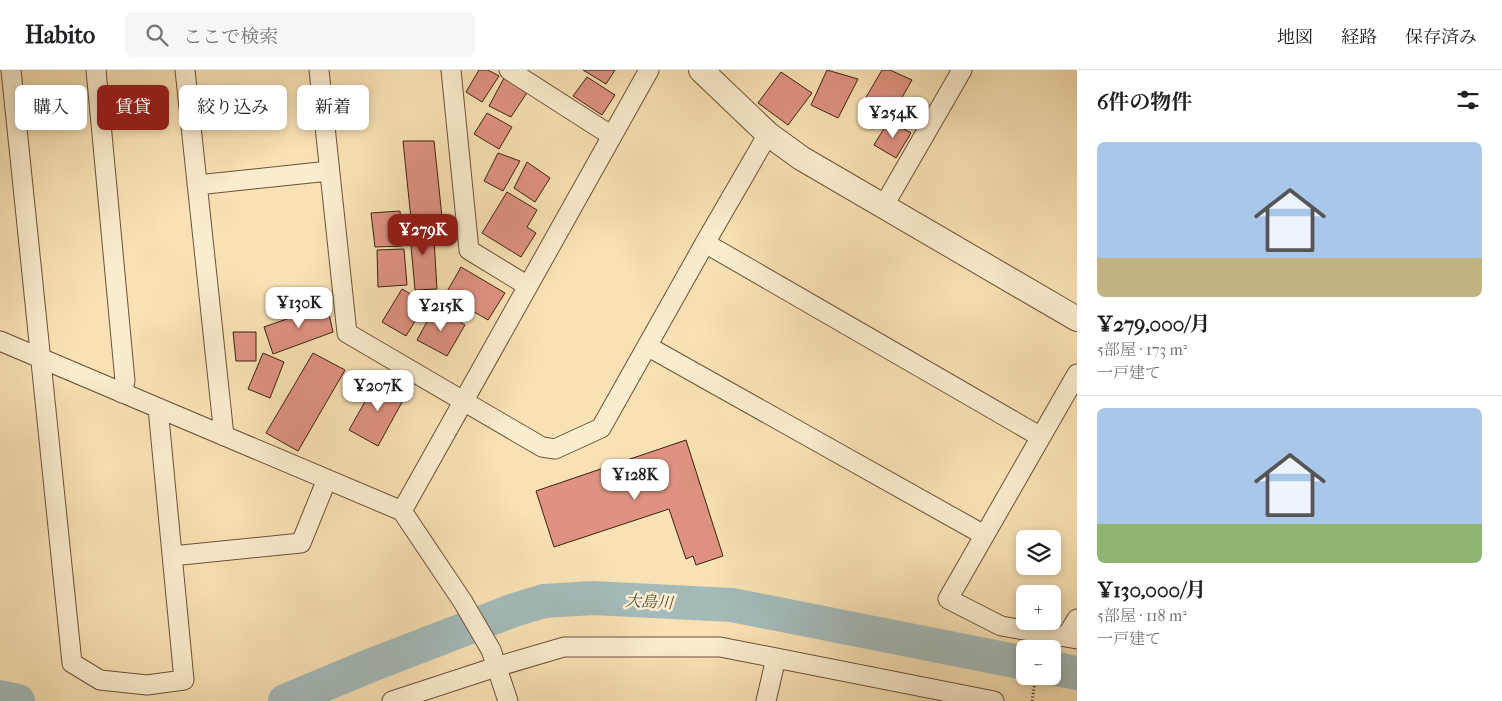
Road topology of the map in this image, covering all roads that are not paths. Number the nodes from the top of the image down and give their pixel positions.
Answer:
1 (11, 70) edge
2 (96, 70) edge
3 (184, 70) edge
4 (319, 70) edge
5 (451, 70) edge
6 (509, 70) edge
7 (649, 70) edge
8 (701, 70) edge
9 (962, 70) edge
10 (768, 134) junction
11 (612, 136) junction
12 (330, 172) junction
13 (197, 185) junction
14 (883, 207) junction
15 (705, 243) junction
16 (528, 286) junction
17 (1077, 318) edge
18 (0, 341) edge
19 (647, 346) junction
20 (40, 358) junction
21 (1077, 374) edge
22 (122, 393) junction
23 (463, 402) junction
24 (158, 408) junction
25 (224, 436) junction
26 (1041, 437) junction
27 (327, 479) junction
28 (402, 511) junction
29 (984, 535) junction
30 (172, 556) junction
31 (1077, 619) edge
32 (1072, 638) edge
33 (493, 658) junction
34 (776, 658) junction
35 (925, 695) edge
36 (392, 701) edge
37 (508, 701) edge
38 (766, 701) edge
39 (994, 701) edge

1 - 20 street
2 - 22 street
3 - 13 street
4 - 12 street
5 - 16 street
6 - 11 street
7 - 11 street
8 - 10 street
9 - 14 street
10 - 14 street
10 - 15 street
11 - 16 street
12 - 13 street
12 - 23 street
13 - 25 street
14 - 17 street
15 - 19 street
15 - 26 street
16 - 23 street
18 - 20 street
19 - 23 street
19 - 29 street
20 - 22 street
20 - 30 street
21 - 26 street
22 - 24 street
23 - 28 street
24 - 25 street
24 - 30 street
25 - 27 street
26 - 29 street
27 - 28 street
27 - 30 street
28 - 33 street
29 - 32 street
31 - 32 street
33 - 34 street
33 - 36 street
33 - 37 street
34 - 35 street
34 - 38 street
35 - 39 street

